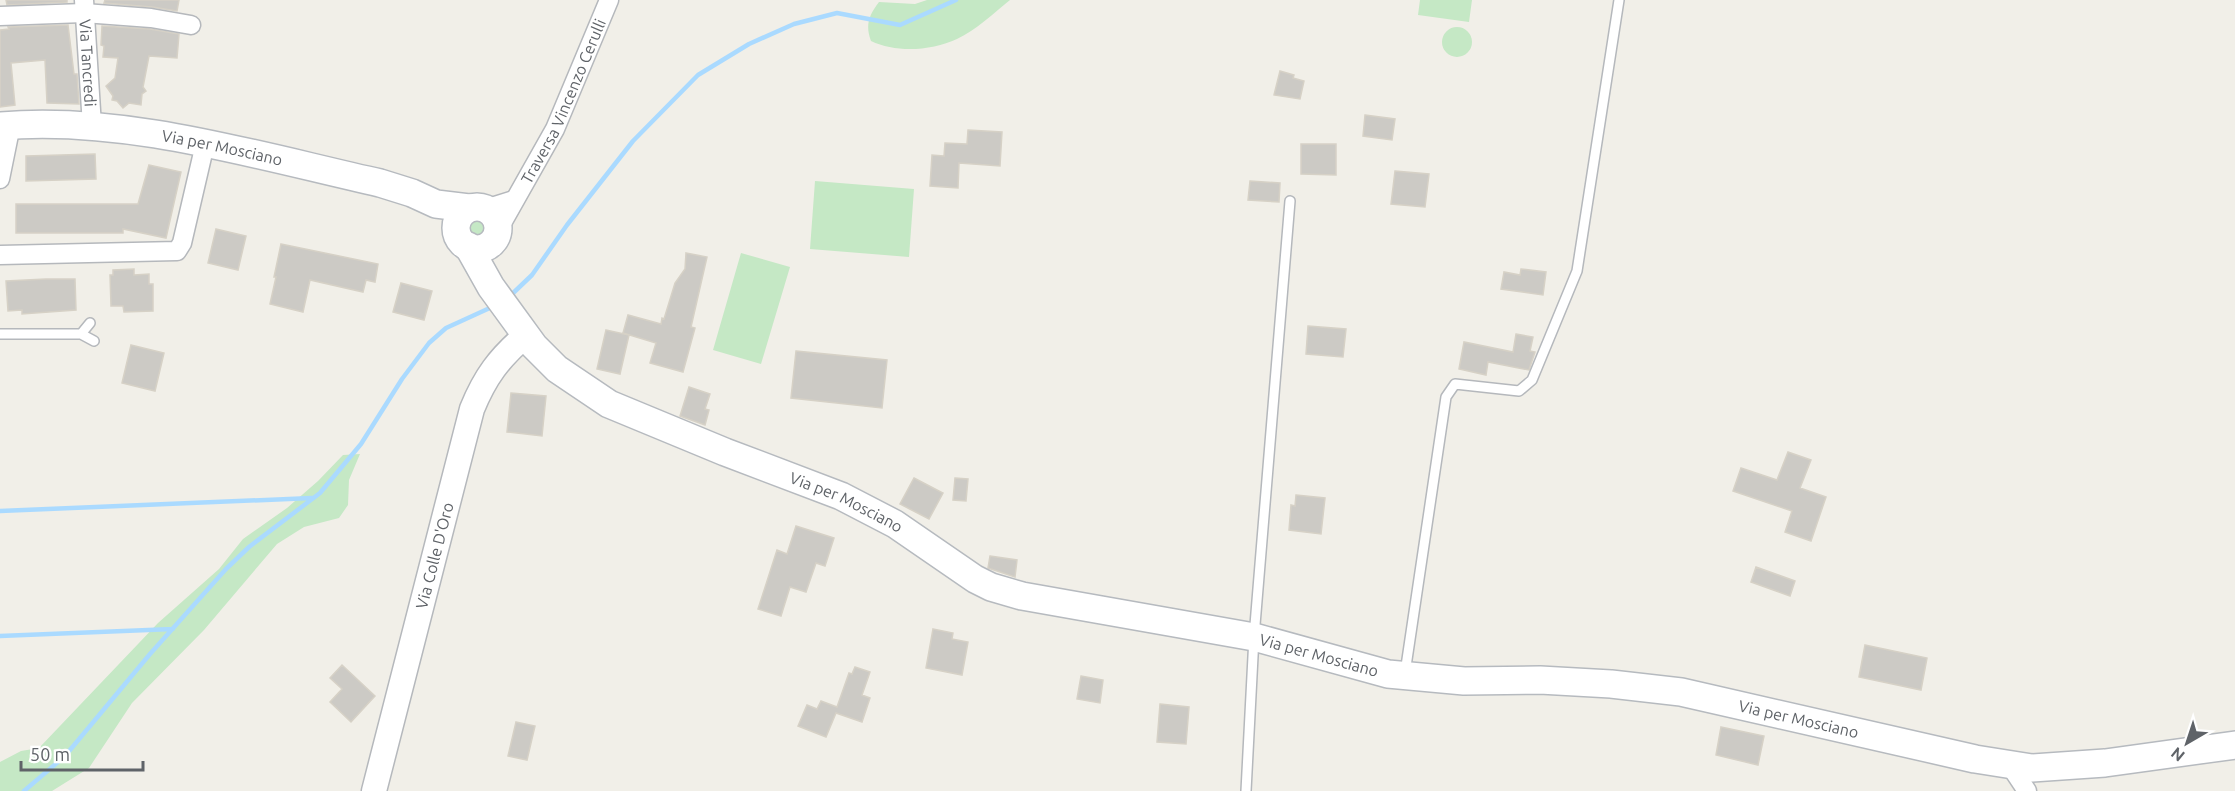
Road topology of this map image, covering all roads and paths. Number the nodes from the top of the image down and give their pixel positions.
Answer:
1 (609, 0) edge
2 (1618, 0) edge
3 (84, 6) edge
4 (0, 16) edge
5 (192, 25) dead end
6 (5, 126) edge
7 (92, 126) junction
8 (205, 144) junction
9 (0, 179) edge
10 (514, 200) junction
11 (1290, 201) dead end
12 (478, 227) junction
13 (0, 255) edge
14 (90, 323) dead end
15 (81, 333) junction
16 (0, 334) edge
17 (526, 335) junction
18 (94, 340) dead end
19 (1254, 637) junction
20 (1404, 675) junction
21 (2235, 745) edge
22 (2009, 764) junction
23 (374, 791) edge
24 (1246, 791) edge
25 (2027, 791) edge

1 - 10 street, Traversa Vincenzo Cerulli
2 - 20 lane
3 - 4 street
3 - 5 street
3 - 7 street, Via Tancredi
6 - 7 main road, Via per Mosciano
6 - 9 street
7 - 8 main road, Via per Mosciano
8 - 12 main road, Via per Mosciano
8 - 13 street
10 - 12 street, Traversa Vincenzo Cerulli
10 - 12 street
11 - 19 lane
12 - 17 main road, Via per Mosciano
14 - 15 lane
15 - 16 lane
15 - 18 lane
17 - 19 main road, Via per Mosciano
17 - 23 street, Via Colle D'Oro
19 - 20 main road, Via per Mosciano
19 - 24 lane
20 - 22 main road, Via per Mosciano
21 - 22 main road, Via per Mosciano
22 - 25 street

